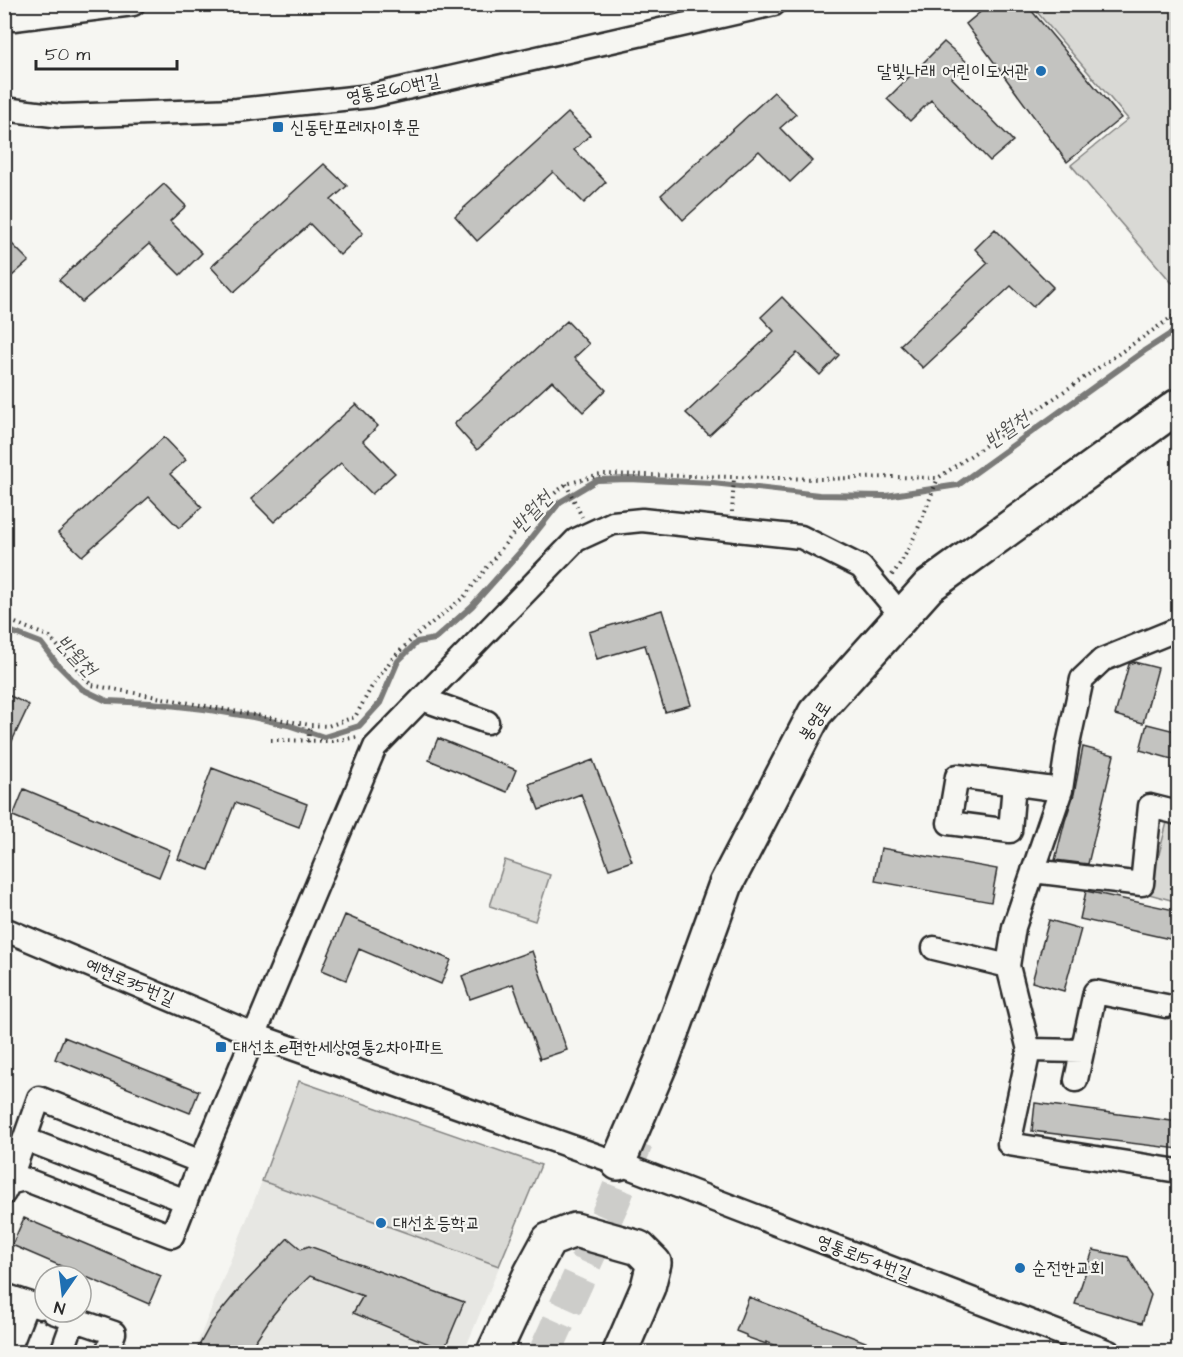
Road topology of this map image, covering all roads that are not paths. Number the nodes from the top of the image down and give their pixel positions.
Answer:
1 (133, 4) edge
2 (774, 4) edge
3 (14, 19) dead end
4 (4, 109) edge
5 (1179, 406) edge
6 (902, 616) junction
7 (1179, 629) edge
8 (422, 699) junction
9 (487, 722) dead end
10 (1014, 784) dead end
11 (1061, 790) junction
12 (1179, 813) edge
13 (1033, 871) junction
14 (4, 929) edge
15 (934, 948) dead end
16 (1008, 966) junction
17 (1166, 1006) dead end
18 (255, 1035) junction
19 (1029, 1050) junction
20 (1082, 1051) junction
21 (1076, 1080) dead end
22 (25, 1139) junction
23 (201, 1162) junction
24 (618, 1163) junction
25 (1179, 1171) edge
26 (7, 1188) edge
27 (186, 1201) junction
28 (4, 1295) edge
29 (33, 1305) edge
30 (33, 1311) edge
31 (72, 1324) edge
32 (88, 1324) edge
33 (8, 1353) edge
34 (62, 1353) edge
35 (107, 1353) edge
36 (495, 1353) edge
37 (620, 1353) edge
38 (1109, 1353) edge

1 - 3 street
2 - 4 street, 영통로60번길
5 - 6 highway, 봉영로
6 - 8 street
6 - 24 highway, 봉영로
7 - 11 street
8 - 9 street
8 - 18 street
10 - 11 street
11 - 13 street
12 - 13 street
13 - 16 street
14 - 18 street, 예현로35번길
15 - 16 street
16 - 19 street
17 - 20 street
18 - 23 street
18 - 24 street, 예현로35번길
19 - 20 street
19 - 25 street
20 - 21 street
22 - 23 street
22 - 26 street
22 - 27 street
23 - 27 street
24 - 38 street, 영통로154번길
26 - 27 street
28 - 29 street
30 - 33 street
31 - 34 street
32 - 35 street
36 - 37 highway

